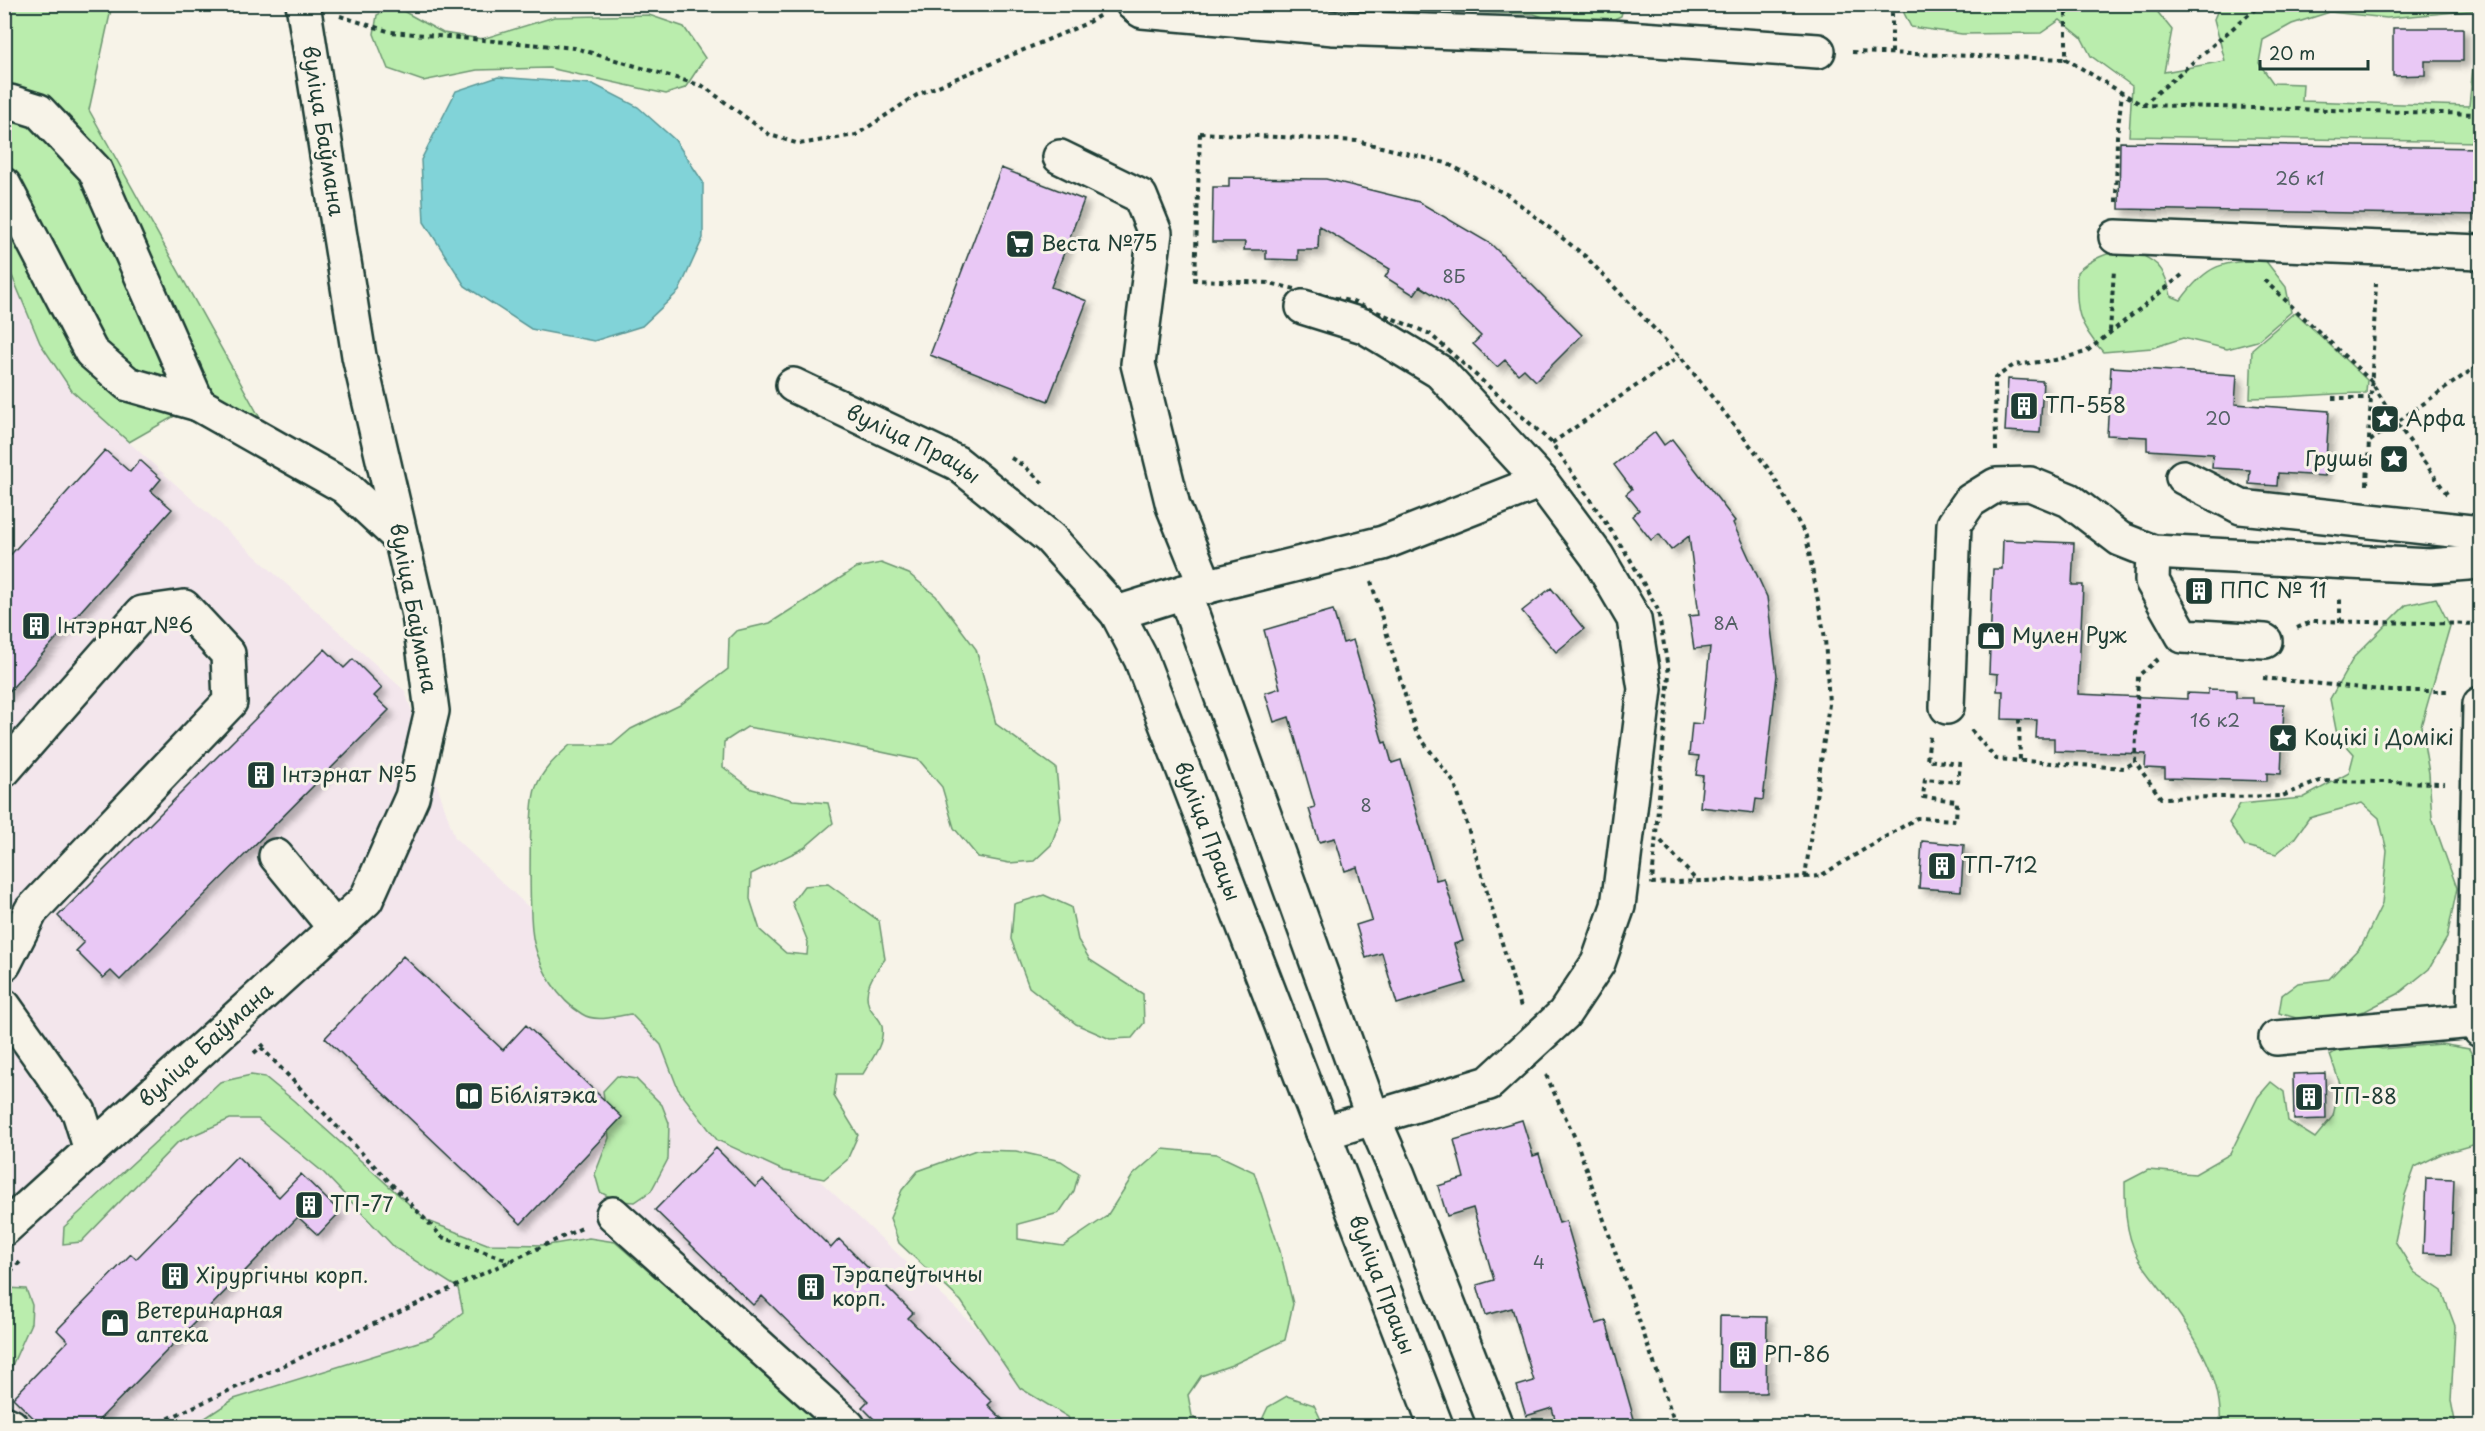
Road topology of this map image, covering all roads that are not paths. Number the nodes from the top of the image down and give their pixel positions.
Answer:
1 (303, 4) edge
2 (1121, 7) edge
3 (1334, 16) edge
4 (1818, 51) road end
5 (4, 105) edge
6 (1060, 156) dead end
7 (4, 185) edge
8 (2116, 237) road end
9 (2481, 252) edge
10 (1303, 307) dead end
11 (793, 385) dead end
12 (198, 404) junction
13 (1534, 473) junction
14 (2183, 477) dead end
15 (402, 540) junction
16 (2479, 542) edge
17 (2153, 552) junction
18 (1195, 590) junction
19 (1117, 613) junction
20 (2265, 641) road end
21 (2481, 704) edge
22 (1947, 707) dead end
23 (4, 770) edge
24 (276, 856) dead end
25 (335, 928) junction
26 (5, 959) edge
27 (4, 1006) edge
28 (2477, 1026) edge
29 (2276, 1038) dead end
30 (1373, 1118) junction
31 (1323, 1133) junction
32 (91, 1150) junction
33 (613, 1214) road end
34 (6, 1223) edge
35 (4, 1423) edge
36 (11, 1426) edge
37 (848, 1426) edge
38 (1436, 1426) edge
39 (1496, 1426) edge

1 - 15 street, вуліца Баўмана
2 - 3 street
3 - 4 street
5 - 12 street
6 - 18 street
7 - 12 street
8 - 9 street
10 - 13 street
11 - 19 street, вуліца Працы
12 - 15 street
13 - 18 street
13 - 30 street
14 - 16 street
15 - 25 street, вуліца Баўмана
16 - 17 street
17 - 20 street
17 - 22 street
18 - 19 street
18 - 30 street
19 - 31 street, вуліца Працы
21 - 28 street
23 - 26 street
24 - 25 street
25 - 32 street, вуліца Баўмана
27 - 32 street
28 - 29 street
30 - 31 street
30 - 39 street
31 - 38 street, вуліца Працы
32 - 34 street, вуліца Баўмана
33 - 37 street
35 - 36 street

